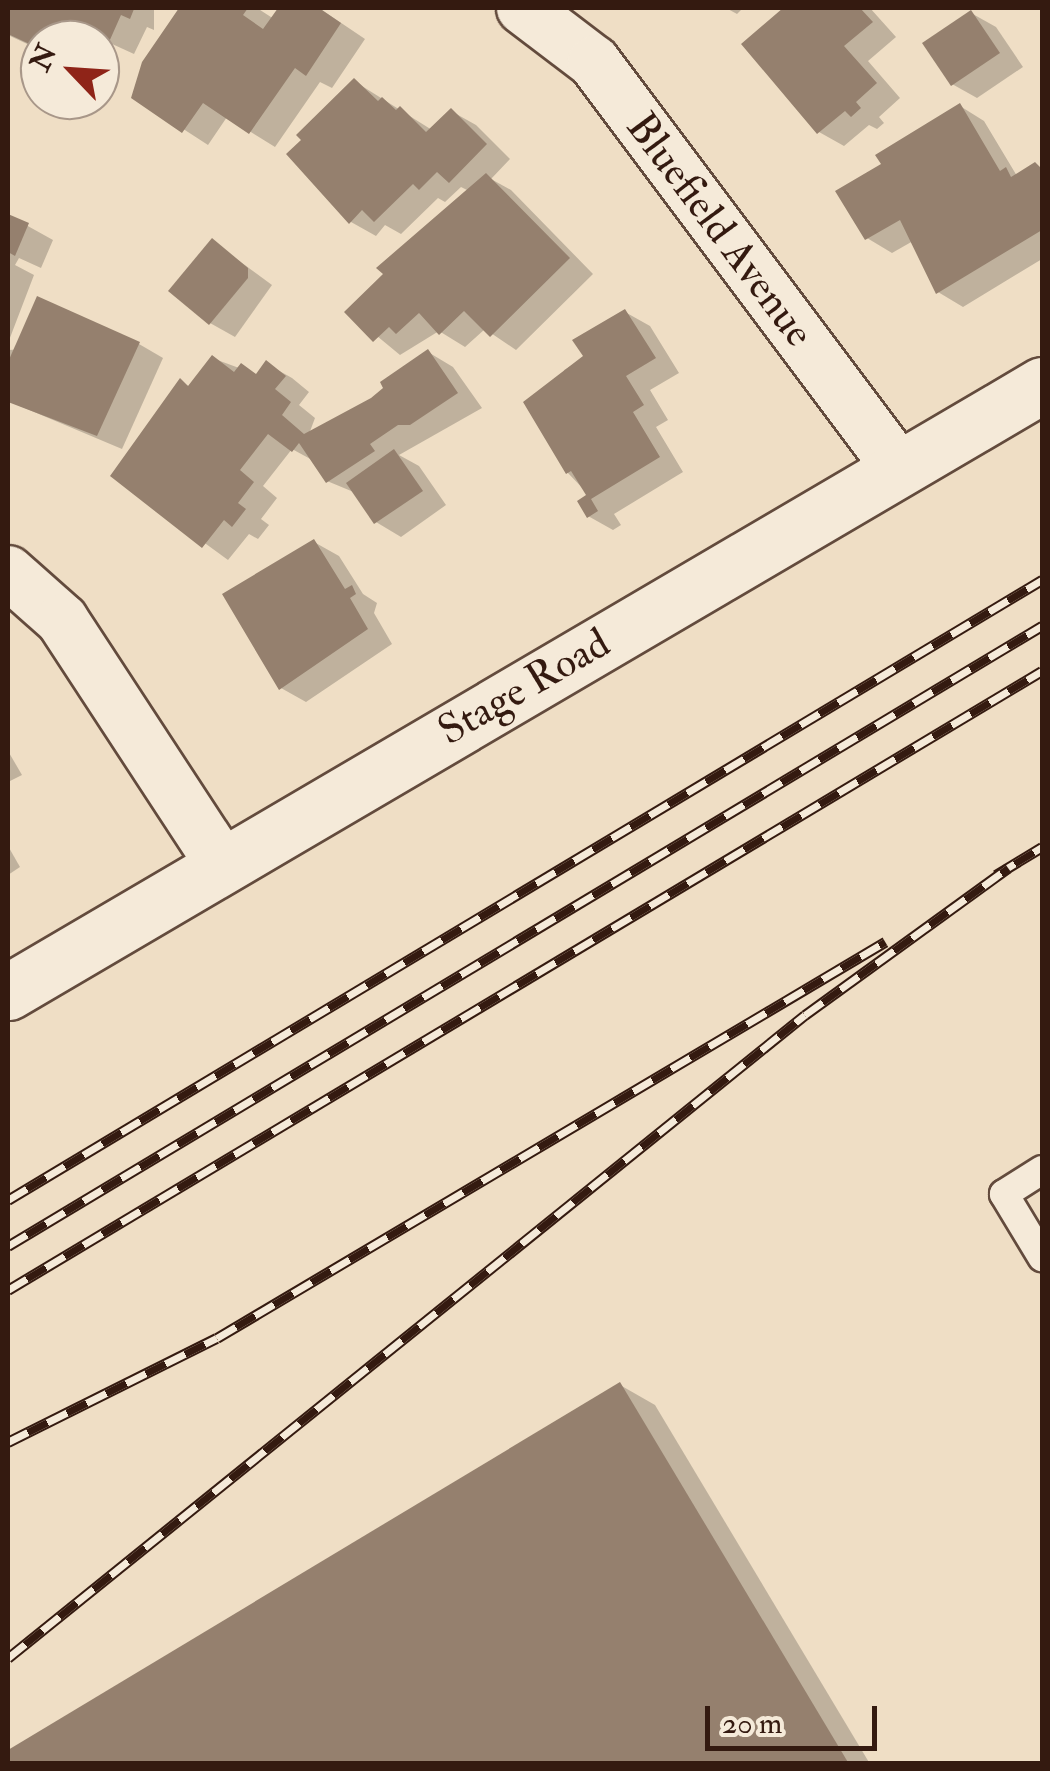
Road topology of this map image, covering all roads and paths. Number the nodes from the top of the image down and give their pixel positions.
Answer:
1 (523, 8) edge
2 (1042, 385) edge
3 (900, 470) junction
4 (8, 572) edge
5 (221, 863) junction
6 (8, 992) edge
7 (1042, 1170) edge
8 (1042, 1257) edge

1 - 3 street, Bluefield Avenue
2 - 3 main road, Stage Road
3 - 5 main road, Stage Road
4 - 5 street
5 - 6 main road, Stage Road
7 - 8 lane

